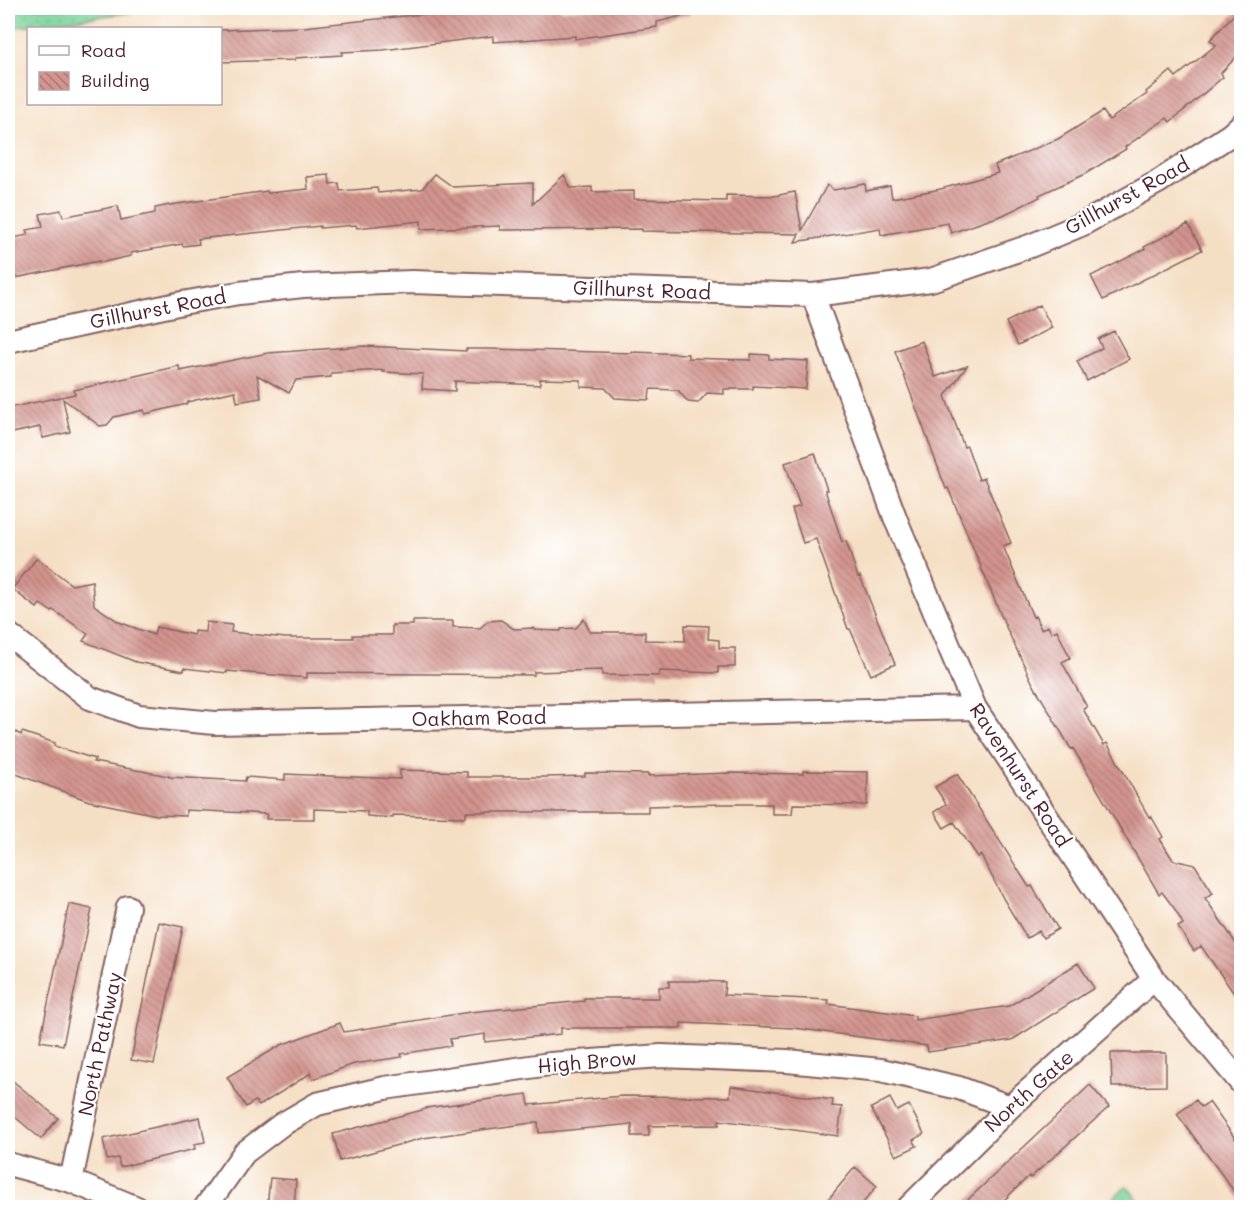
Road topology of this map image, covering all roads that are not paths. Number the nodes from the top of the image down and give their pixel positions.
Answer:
1 (1242, 124) edge
2 (813, 295) junction
3 (8, 341) edge
4 (8, 634) edge
5 (975, 708) junction
6 (128, 908) dead end
7 (1154, 979) junction
8 (1242, 1084) edge
9 (1010, 1107) junction
10 (8, 1164) edge
11 (71, 1181) junction
12 (137, 1208) edge
13 (205, 1208) edge
14 (908, 1208) edge

1 - 2 street, Gillhurst Road
2 - 3 street, Gillhurst Road
2 - 5 street, Ravenhurst Road
4 - 5 street, Oakham Road
5 - 7 street, Ravenhurst Road
6 - 11 street, North Pathway
7 - 8 street, Ravenhurst Road
7 - 9 street, North Gate
9 - 13 street, High Brow
9 - 14 street, North Gate
10 - 11 street
11 - 12 street

